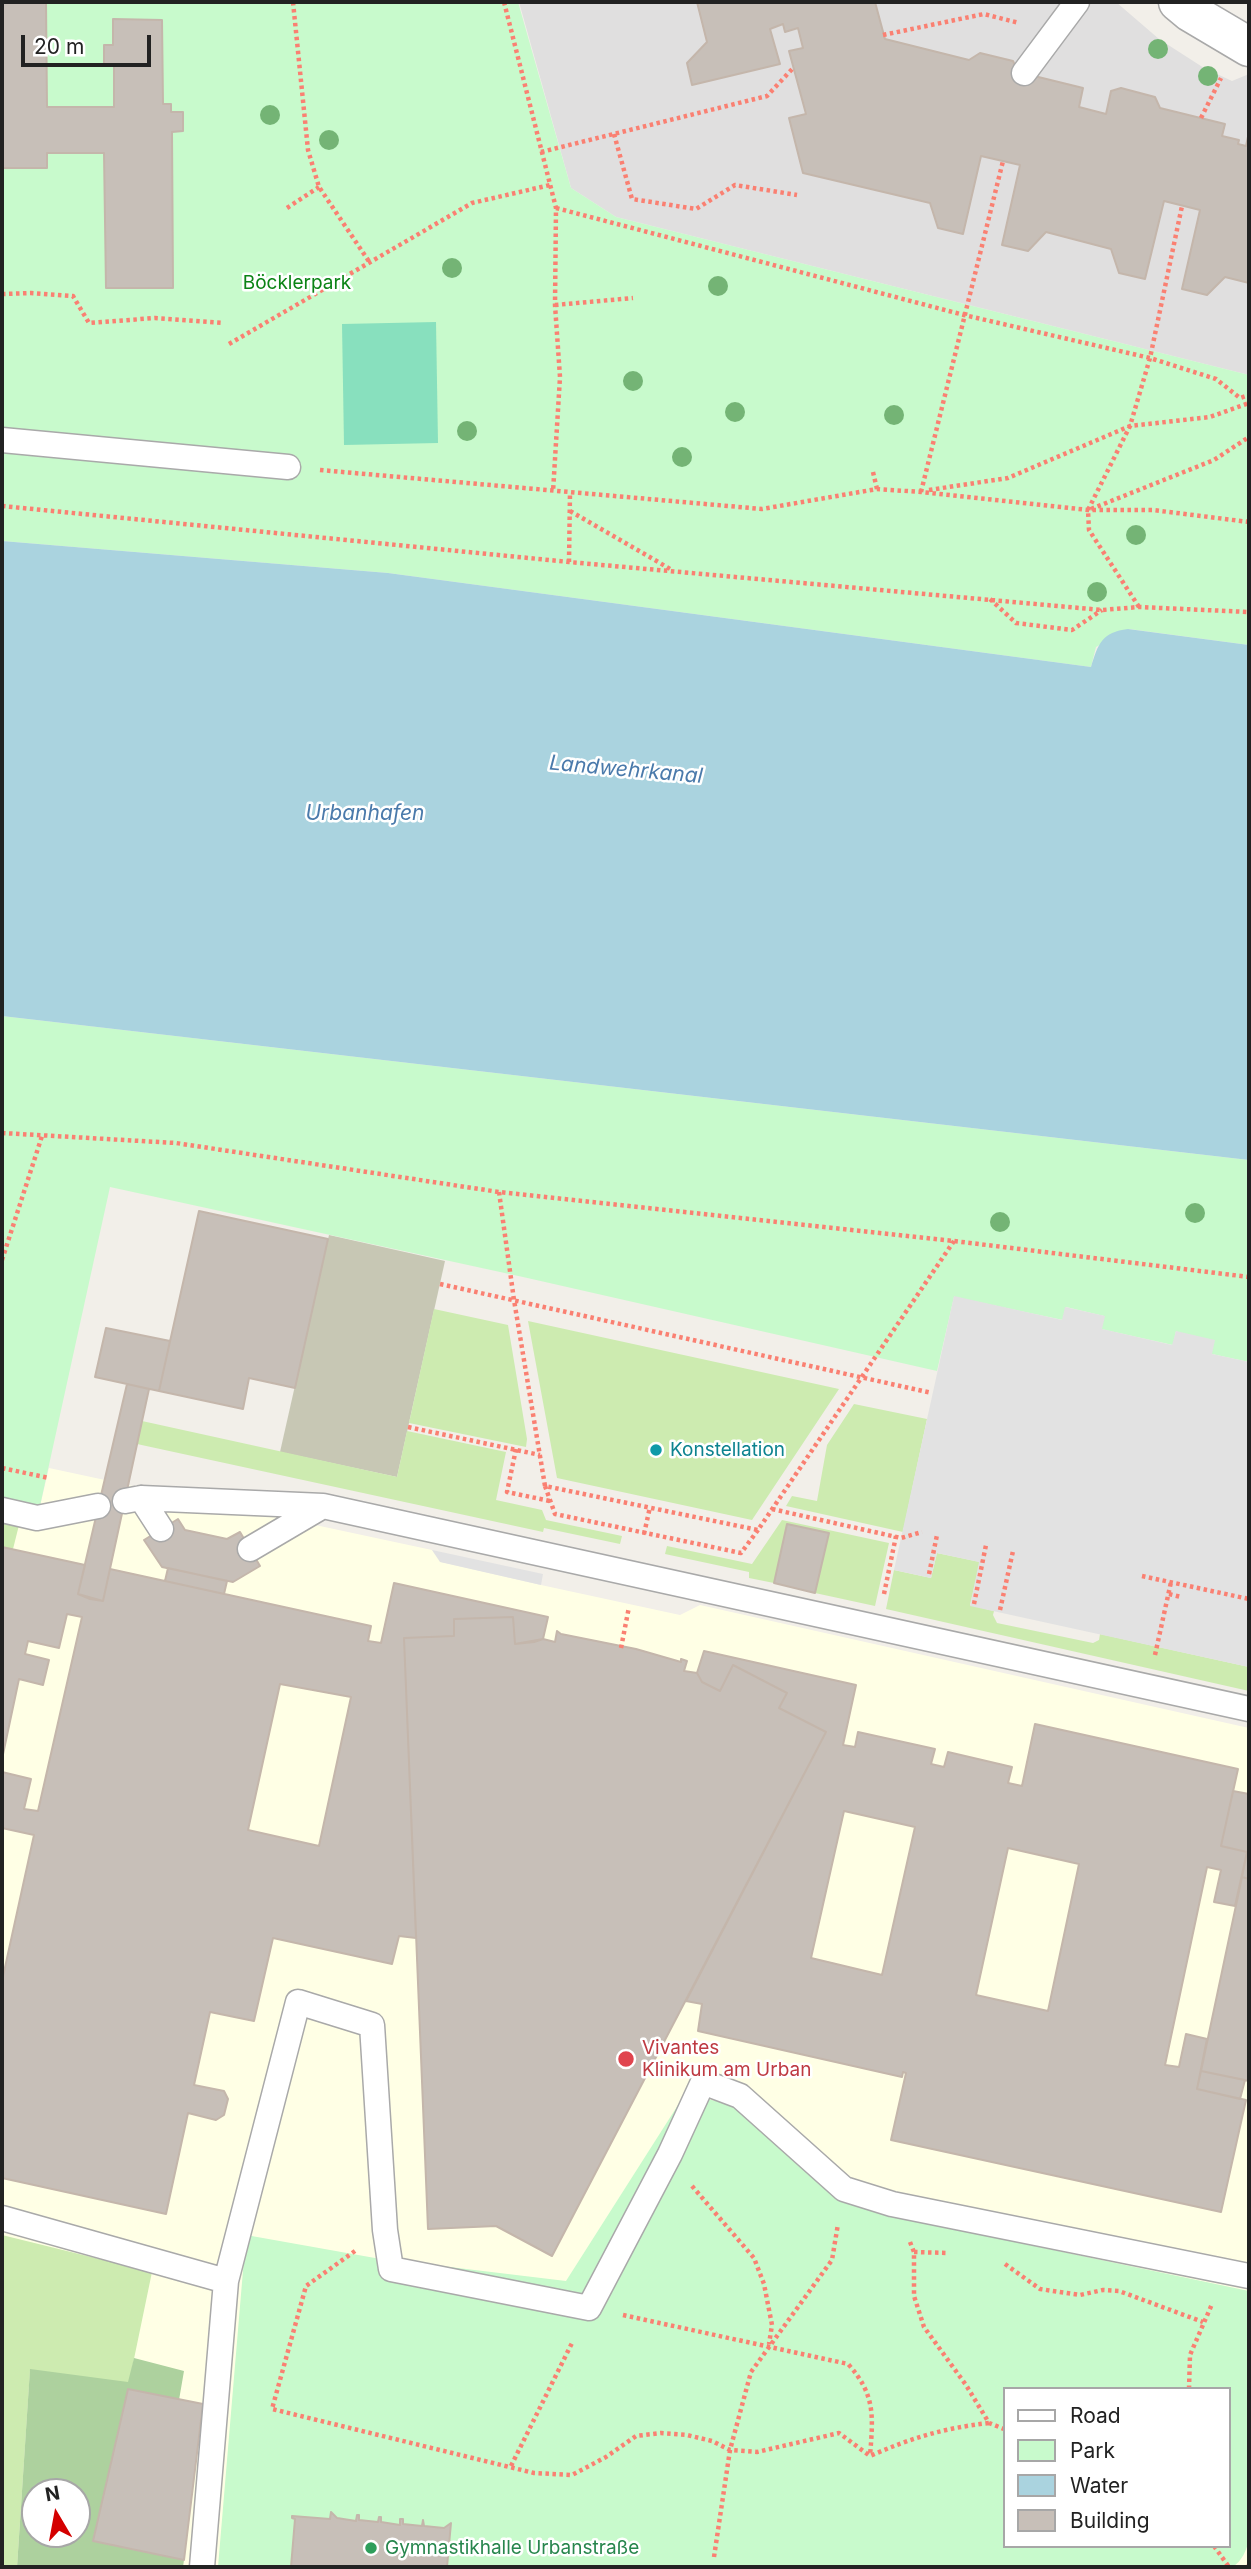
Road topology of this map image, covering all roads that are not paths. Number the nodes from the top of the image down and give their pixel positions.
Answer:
1 (1077, 2) edge
2 (1178, 2) edge
3 (1249, 47) edge
4 (1024, 73) dead end
5 (2, 440) edge
6 (288, 467) road end
7 (99, 1506) dead end
8 (323, 1506) junction
9 (2, 1510) edge
10 (161, 1529) dead end
11 (250, 1549) dead end
12 (1249, 1709) edge
13 (2, 2218) edge
14 (1239, 2274) edge
15 (226, 2281) junction
16 (202, 2567) edge

1 - 4 lane
2 - 3 street
5 - 6 lane
7 - 9 lane
8 - 10 lane
8 - 11 lane
8 - 12 lane
13 - 15 lane
14 - 15 lane
15 - 16 lane

